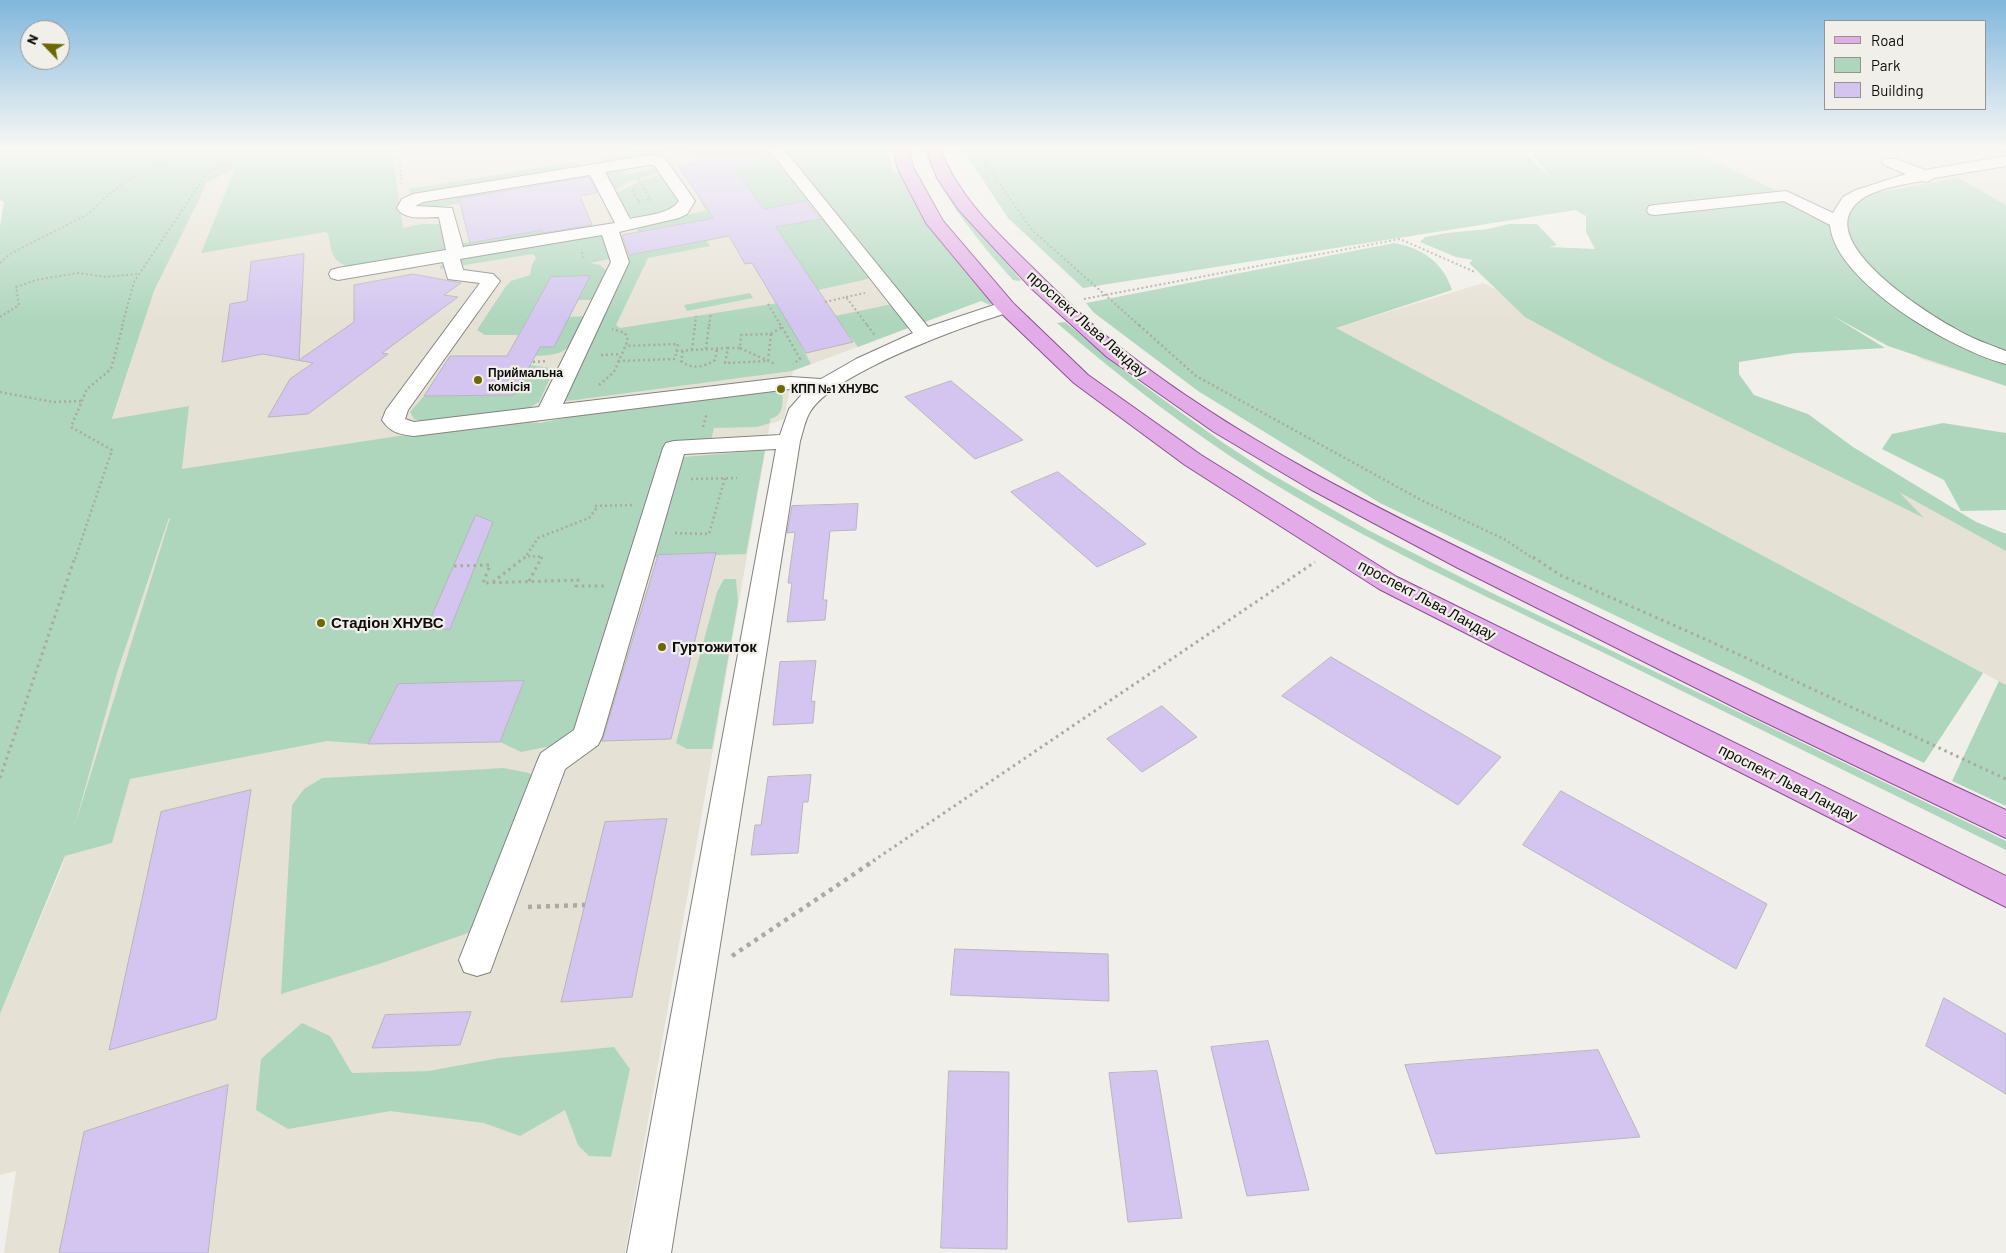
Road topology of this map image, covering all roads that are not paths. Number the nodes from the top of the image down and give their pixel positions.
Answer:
1 (406, 205) edge
2 (609, 205) edge
3 (684, 205) edge
4 (821, 205) edge
5 (926, 205) edge
6 (965, 205) edge
7 (1697, 205) edge
8 (1805, 205) edge
9 (1845, 205) edge
10 (1655, 210) dead end
11 (1837, 222) junction
12 (617, 228) junction
13 (453, 255) junction
14 (338, 274) dead end
15 (1059, 304) junction
16 (1006, 307) junction
17 (925, 336) junction
18 (2006, 358) edge
19 (823, 386) junction
20 (548, 412) junction
21 (789, 441) junction
22 (2006, 825) edge
23 (2006, 892) edge
24 (477, 960) dead end
25 (649, 1253) edge

1 - 13 lane
2 - 12 lane
3 - 12 lane
4 - 17 lane
5 - 16 main road, проспект Льва Ландау
6 - 15 main road, проспект Льва Ландау
7 - 10 lane
8 - 11 lane
9 - 11 lane
11 - 18 lane
12 - 13 lane
12 - 20 lane
13 - 14 lane
13 - 20 lane
15 - 16 main road
15 - 22 main road, проспект Льва Ландау
16 - 17 lane
16 - 23 main road, проспект Льва Ландау
17 - 19 lane
19 - 20 lane
19 - 21 lane
21 - 24 lane
21 - 25 lane

